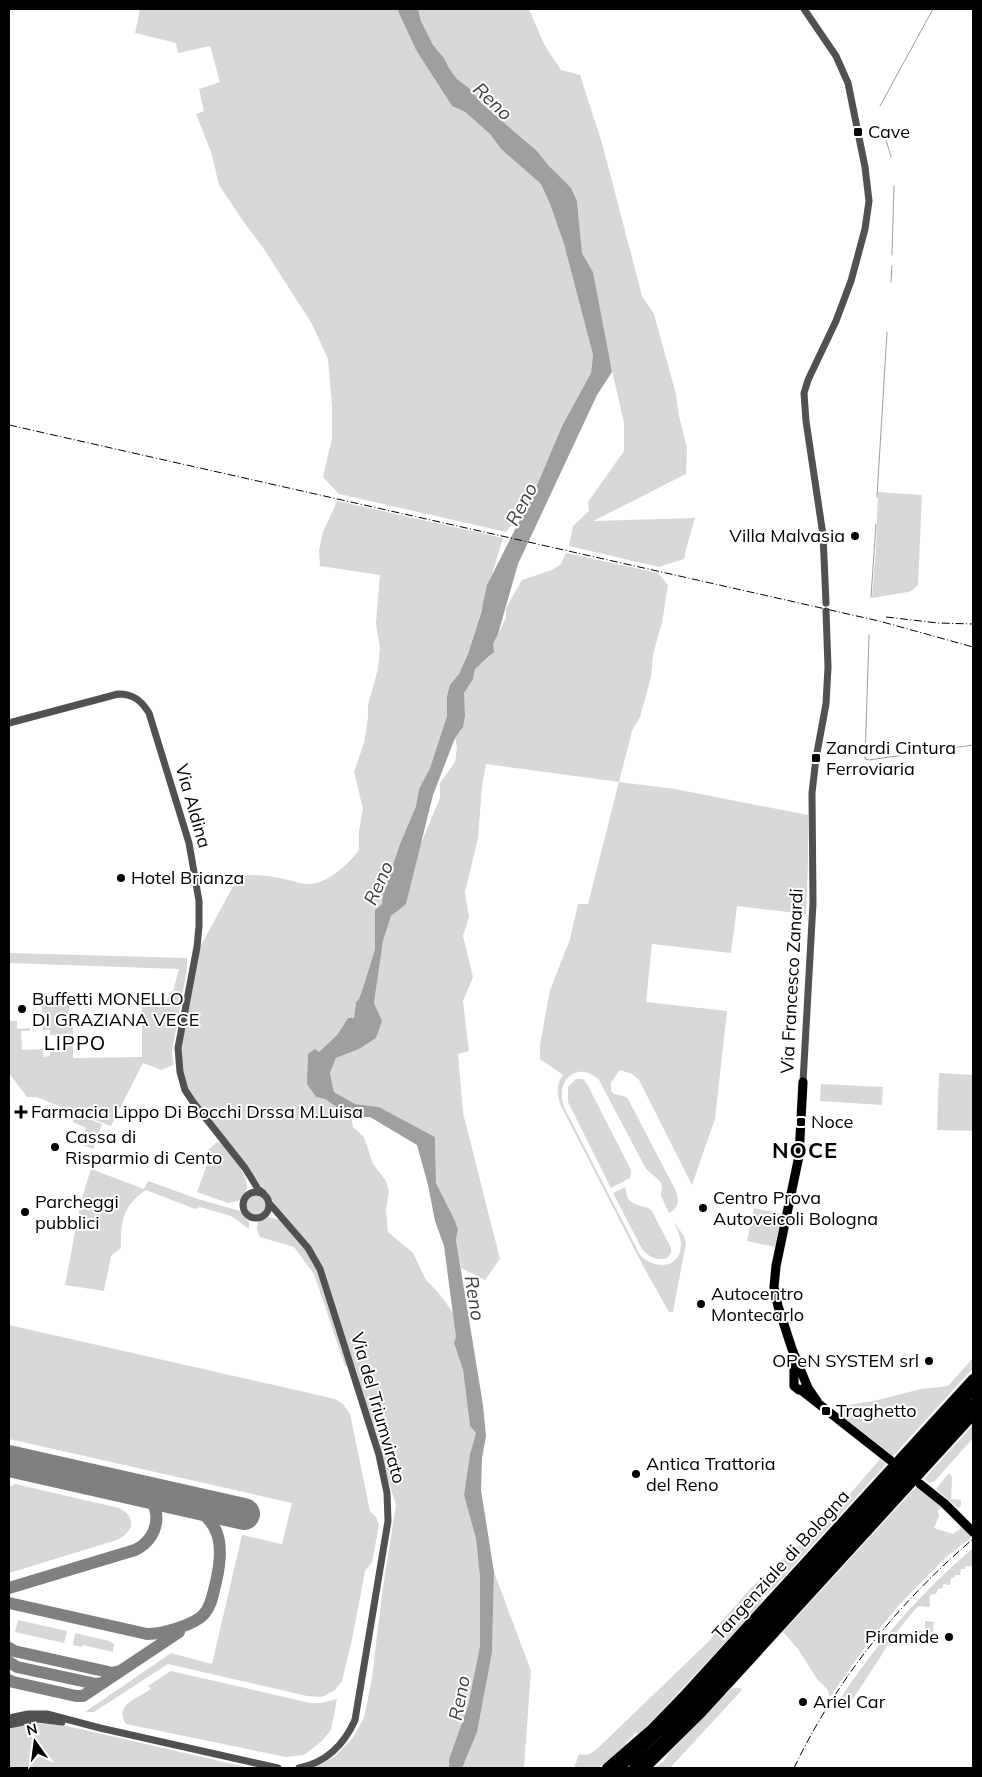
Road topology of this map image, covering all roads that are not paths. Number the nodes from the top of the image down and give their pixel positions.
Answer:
1 (806, 12) edge
2 (826, 603) dead end
3 (826, 611) dead end
4 (9, 723) edge
5 (803, 1082) joint
6 (238, 1160) junction
7 (263, 1193) junction
8 (248, 1194) junction
9 (270, 1204) junction
10 (264, 1216) junction
11 (284, 1219) junction
12 (792, 1349) junction
13 (973, 1378) edge
14 (804, 1384) junction
15 (973, 1390) edge
16 (973, 1404) edge
17 (973, 1415) edge
18 (890, 1460) dead end
19 (920, 1484) dead end
20 (973, 1532) edge
21 (9, 1718) edge
22 (9, 1725) edge
23 (85, 1725) junction
24 (278, 1768) edge
25 (299, 1768) edge
26 (607, 1768) edge
27 (619, 1768) edge
28 (634, 1768) edge
29 (645, 1768) edge

1 - 2 street
3 - 5 street, Via Francesco Zanardi
4 - 6 street, Via Aldina
5 - 12 main road, Via Francesco Zanardi
6 - 7 street, Via Aldina
6 - 8 street, Via Aldina
7 - 8 street
7 - 9 street
8 - 10 street
9 - 10 street
9 - 11 street, Via del Triumvirato
10 - 11 street
11 - 25 street, Via del Triumvirato
12 - 14 main road, Via Francesco Zanardi
12 - 14 main road, Via Francesco Zanardi
13 - 26 highway, Tangenziale di Bologna
14 - 18 main road
15 - 27 highway
16 - 28 highway
17 - 29 highway
19 - 20 main road
21 - 23 street
22 - 23 street
23 - 24 street

